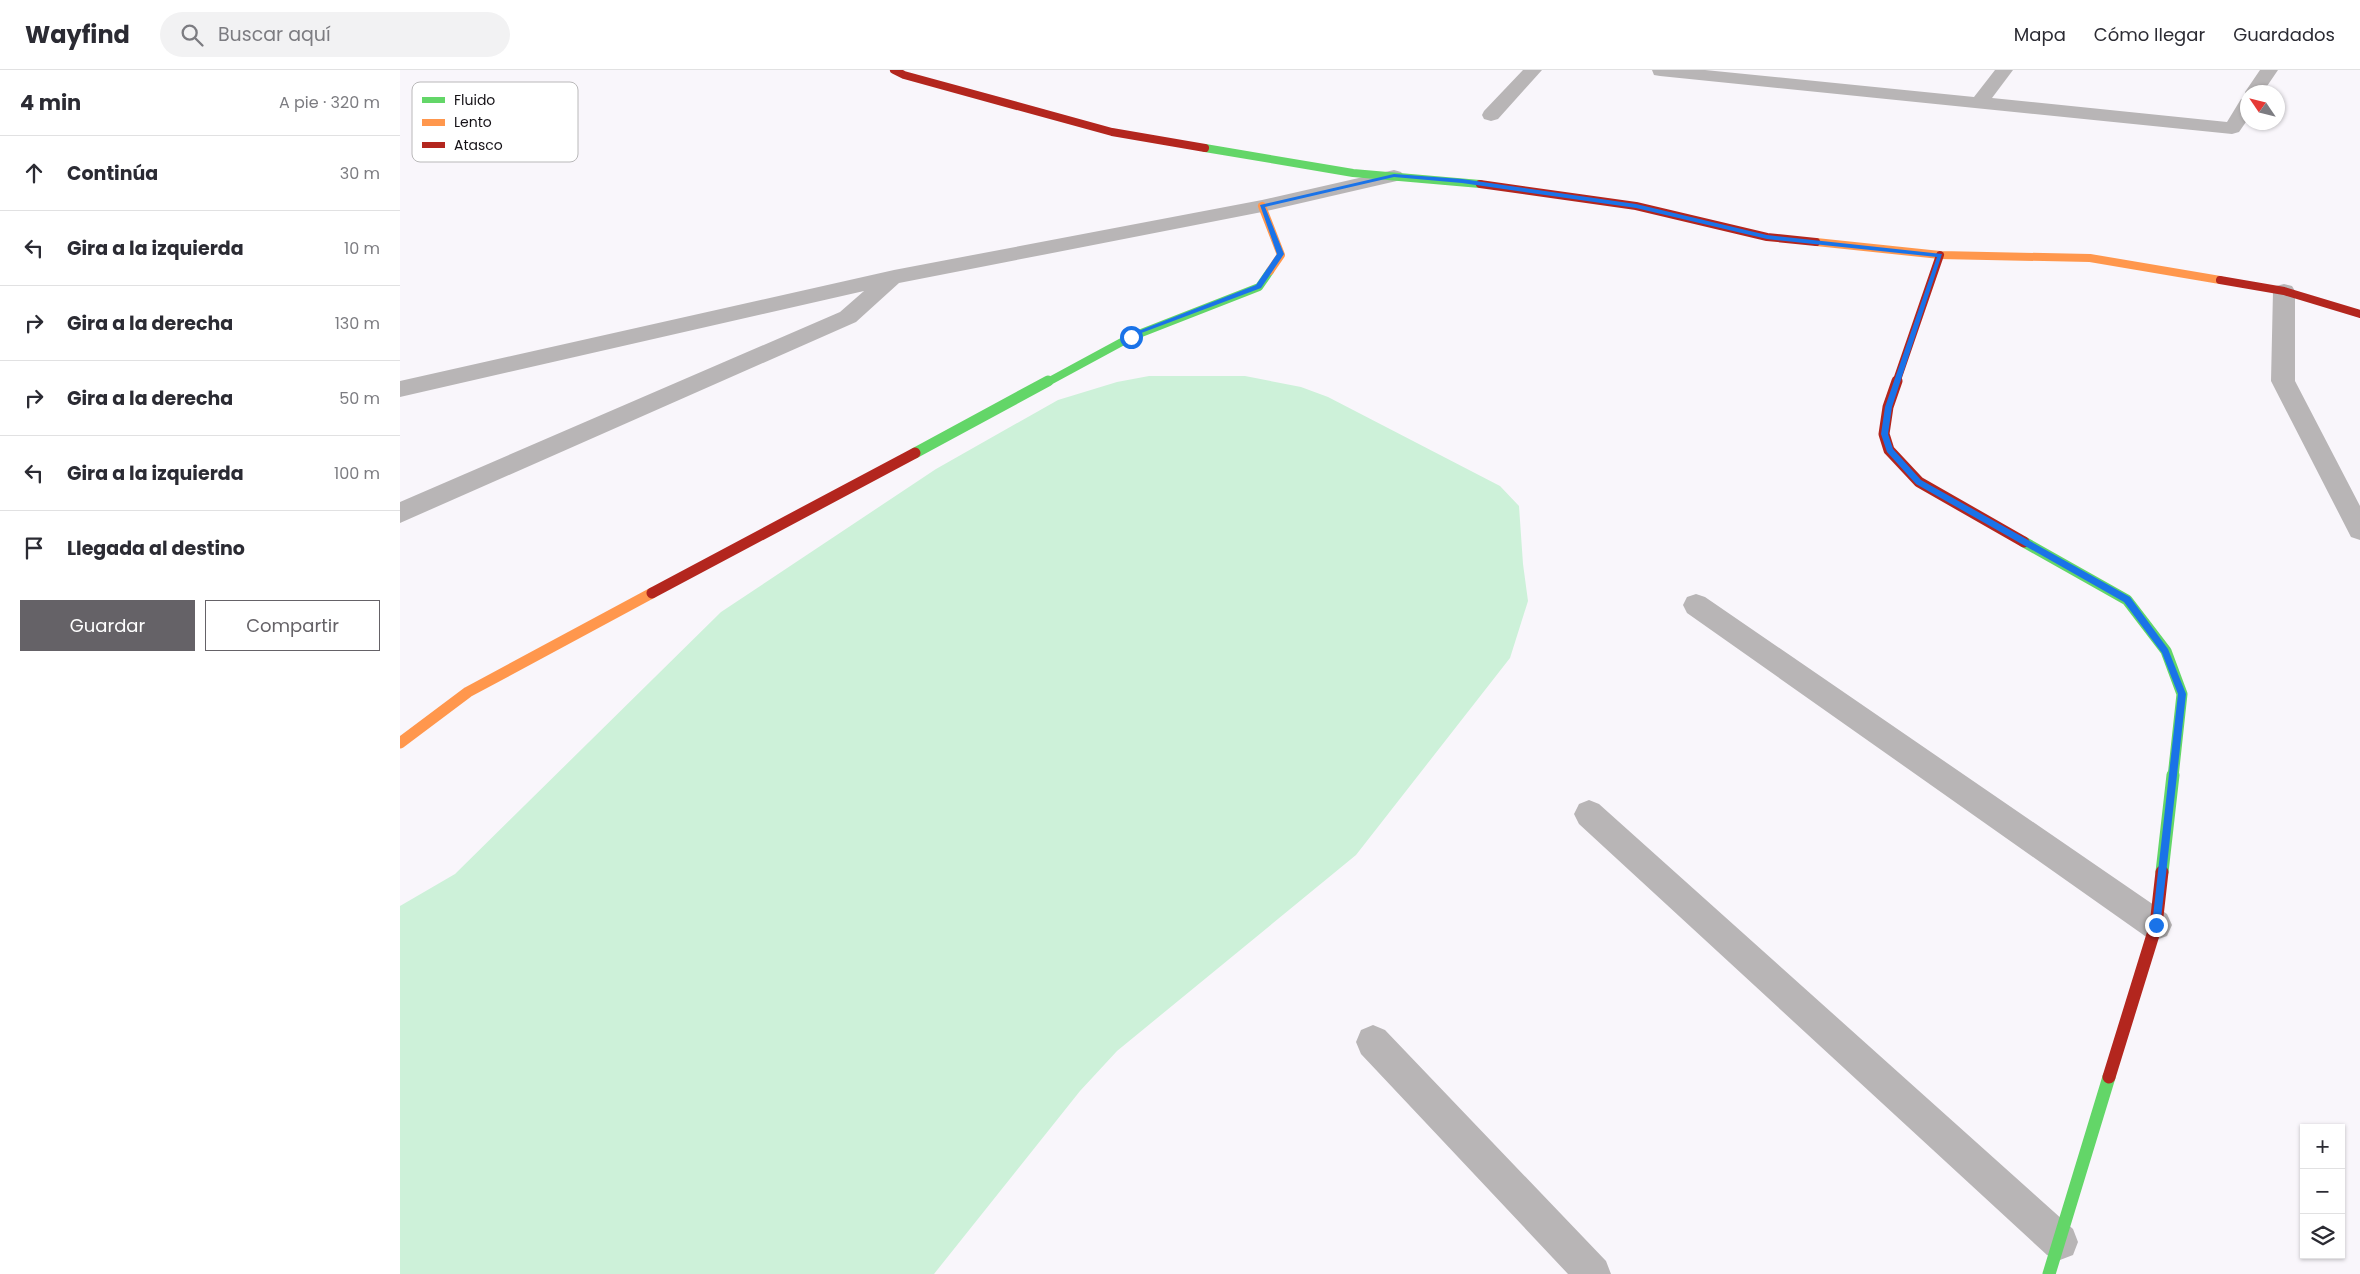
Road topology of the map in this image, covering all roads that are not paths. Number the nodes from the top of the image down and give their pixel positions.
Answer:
1 (894, 70) edge
2 (1532, 70) edge
3 (2004, 70) edge
4 (2269, 70) edge
5 (1660, 71) edge
6 (1775, 76) edge
7 (2259, 85) edge
8 (1979, 103) junction
9 (1490, 115) dead end
10 (2240, 116) edge
11 (1394, 176) junction
12 (1262, 206) junction
13 (1940, 255) junction
14 (894, 277) junction
15 (2284, 291) junction
16 (2360, 314) edge
17 (400, 389) edge
18 (400, 513) edge
19 (2360, 530) edge
20 (1696, 605) dead end
21 (400, 742) edge
22 (1589, 814) dead end
23 (2156, 925) junction
24 (1373, 1042) dead end
25 (2060, 1242) junction
26 (1593, 1274) edge
27 (2049, 1274) edge

1 - 11 street
2 - 9 street
3 - 8 street
4 - 7 street
5 - 6 street
6 - 8 street
8 - 10 street
11 - 12 street
11 - 13 street
12 - 14 street
12 - 21 street
13 - 15 street
13 - 23 street
14 - 17 street
14 - 18 street
15 - 16 street
15 - 19 street
20 - 23 street
22 - 25 street
23 - 25 street
24 - 26 street
25 - 27 street

